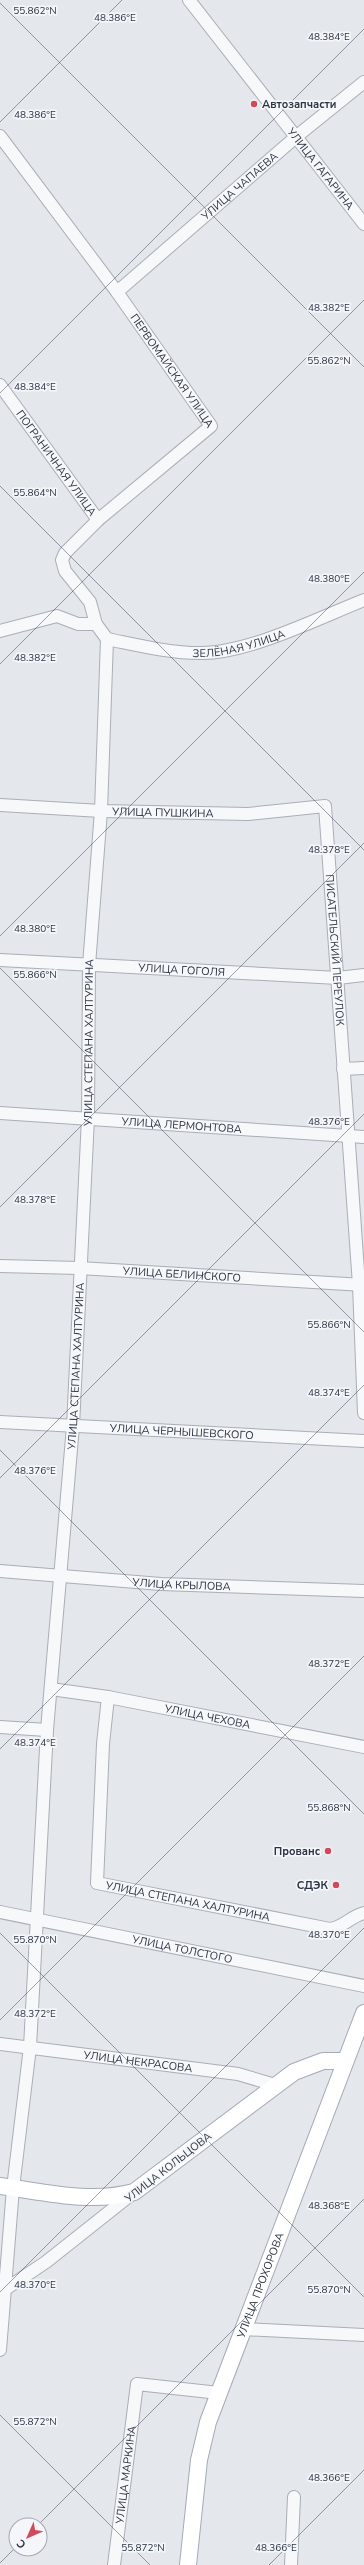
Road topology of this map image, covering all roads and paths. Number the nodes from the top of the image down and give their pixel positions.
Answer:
1 (189, 0) edge
2 (364, 82) edge
3 (0, 136) edge
4 (297, 136) junction
5 (364, 224) edge
6 (117, 292) junction
7 (0, 385) edge
8 (98, 520) junction
9 (364, 600) edge
10 (96, 624) junction
11 (0, 631) edge
12 (107, 639) junction
13 (0, 805) edge
14 (325, 806) joint
15 (101, 811) junction
16 (0, 960) edge
17 (89, 965) junction
18 (364, 975) edge
19 (338, 978) junction
20 (364, 1068) edge
21 (343, 1069) junction
22 (0, 1112) edge
23 (88, 1118) junction
24 (347, 1136) junction
25 (364, 1137) edge
26 (0, 1266) edge
27 (79, 1268) junction
28 (362, 1285) edge
29 (364, 1413) edge
30 (0, 1422) edge
31 (72, 1426) junction
32 (364, 1441) edge
33 (0, 1571) edge
34 (60, 1574) junction
35 (364, 1591) edge
36 (51, 1689) junction
37 (108, 1697) junction
38 (0, 1727) edge
39 (47, 1730) junction
40 (364, 1747) edge
41 (0, 1912) edge
42 (364, 1913) edge
43 (37, 1918) junction
44 (364, 1986) edge
45 (364, 2013) edge
46 (0, 2044) edge
47 (30, 2047) junction
48 (345, 2061) junction
49 (275, 2085) junction
50 (6, 2187) edge
51 (134, 2192) junction
52 (3, 2291) edge
53 (243, 2329) junction
54 (364, 2335) edge
55 (0, 2350) edge
56 (219, 2393) junction
57 (294, 2497) dead end
58 (114, 2565) edge
59 (188, 2565) edge
60 (291, 2565) edge

1 - 4 street, УЛИЦА ГАГАРИНА
2 - 4 street, УЛИЦА ЧАПАЕВА
3 - 6 street, ПЕРВОМАЙСКАЯ УЛИЦА
4 - 5 street, УЛИЦА ГАГАРИНА
4 - 6 street, УЛИЦА ЧАПАЕВА
6 - 8 street, ПЕРВОМАЙСКАЯ УЛИЦА
7 - 8 street, ПОГРАНИЧНАЯ УЛИЦА
8 - 10 street, ПЕРВОМАЙСКАЯ УЛИЦА
9 - 12 street, ЗЕЛЁНАЯ УЛИЦА
10 - 11 street
10 - 12 street, ПЕРВОМАЙСКАЯ УЛИЦА
12 - 15 street, УЛИЦА СТЕПАНА ХАЛТУРИНА
13 - 15 street, УЛИЦА ПУШКИНА
14 - 15 street, УЛИЦА ПУШКИНА
14 - 19 street, ПИСАТЕЛЬСКИЙ ПЕРЕУЛОК
15 - 17 street, УЛИЦА СТЕПАНА ХАЛТУРИНА
16 - 17 street, УЛИЦА ГОГОЛЯ
17 - 19 street, УЛИЦА ГОГОЛЯ
17 - 23 street, УЛИЦА СТЕПАНА ХАЛТУРИНА
18 - 19 street, УЛИЦА ГОГОЛЯ
19 - 21 street, ПИСАТЕЛЬСКИЙ ПЕРЕУЛОК
20 - 21 street
21 - 24 street, ПИСАТЕЛЬСКИЙ ПЕРЕУЛОК
22 - 23 street, УЛИЦА ЛЕРМОНТОВА
23 - 24 street, УЛИЦА ЛЕРМОНТОВА
23 - 27 street, УЛИЦА СТЕПАНА ХАЛТУРИНА
24 - 25 street, УЛИЦА ЛЕРМОНТОВА
24 - 28 street, ПИСАТЕЛЬСКИЙ ПЕРЕУЛОК
26 - 27 street, УЛИЦА БЕЛИНСКОГО
27 - 28 street, УЛИЦА БЕЛИНСКОГО
27 - 31 street, УЛИЦА СТЕПАНА ХАЛТУРИНА
28 - 29 street, ПИСАТЕЛЬСКИЙ ПЕРЕУЛОК
30 - 31 street, УЛИЦА ЧЕРНЫШЕВСКОГО
31 - 32 street, УЛИЦА ЧЕРНЫШЕВСКОГО
31 - 34 street, УЛИЦА СТЕПАНА ХАЛТУРИНА
33 - 34 street, УЛИЦА КРЫЛОВА
34 - 35 street, УЛИЦА КРЫЛОВА
34 - 36 street, УЛИЦА СТЕПАНА ХАЛТУРИНА
36 - 37 street, УЛИЦА ЧЕХОВА
36 - 39 street, УЛИЦА СТЕПАНА ХАЛТУРИНА
37 - 40 street, УЛИЦА ЧЕХОВА
37 - 42 street, УЛИЦА СТЕПАНА ХАЛТУРИНА
38 - 39 street
39 - 43 street, УЛИЦА СТЕПАНА ХАЛТУРИНА
41 - 43 street, УЛИЦА ТОЛСТОГО
43 - 44 street, УЛИЦА ТОЛСТОГО
43 - 47 street, УЛИЦА СТЕПАНА ХАЛТУРИНА
45 - 48 main road, УЛИЦА ПРОХОРОВА
46 - 47 street, УЛИЦА НЕКРАСОВА
47 - 49 street, УЛИЦА НЕКРАСОВА
47 - 50 street, УЛИЦА СТЕПАНА ХАЛТУРИНА
48 - 49 main road, УЛИЦА КОЛЬЦОВА
48 - 53 main road, УЛИЦА ПРОХОРОВА
49 - 51 main road, УЛИЦА КОЛЬЦОВА
50 - 51 main road
50 - 52 street, УЛИЦА СТЕПАНА ХАЛТУРИНА
51 - 52 street, УЛИЦА КОЛЬЦОВА
52 - 55 street, УЛИЦА СТЕПАНА ХАЛТУРИНА
53 - 54 street
53 - 56 main road, УЛИЦА ПРОХОРОВА
56 - 58 street, УЛИЦА МАРКИНА
56 - 59 main road, УЛИЦА ПРОХОРОВА
57 - 60 street

